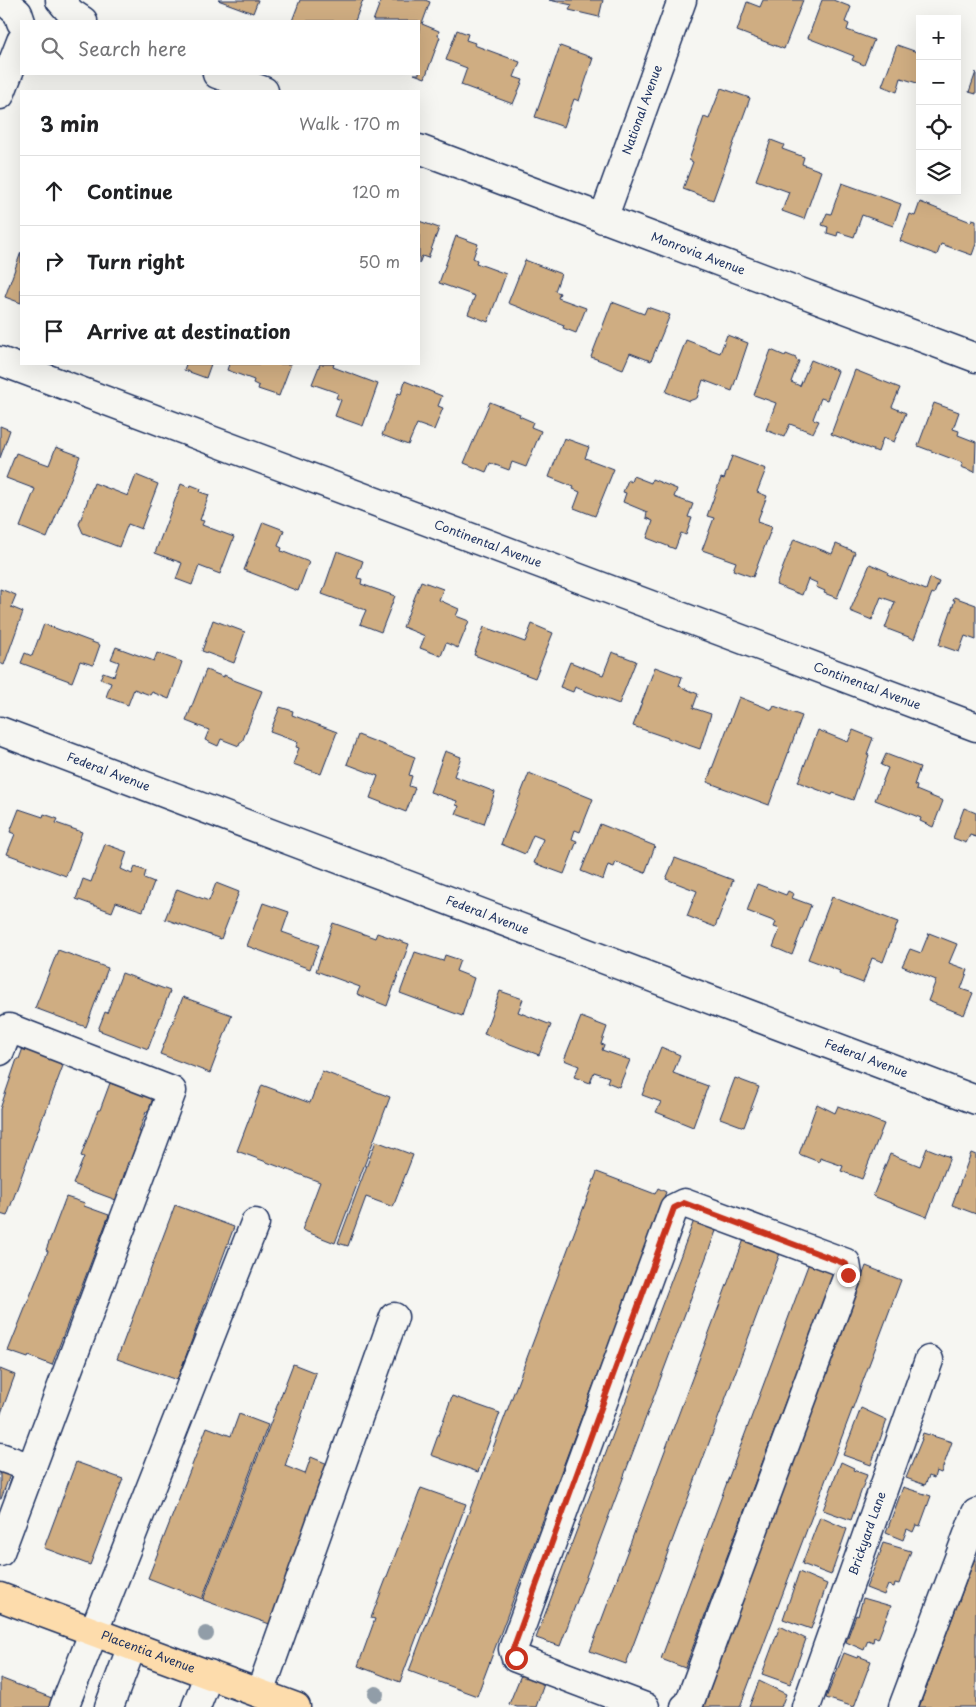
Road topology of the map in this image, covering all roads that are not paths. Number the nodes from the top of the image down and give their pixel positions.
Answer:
1 (3, 0) edge
2 (60, 0) edge
3 (682, 0) edge
4 (20, 20) edge
5 (82, 20) edge
6 (20, 44) edge
7 (220, 75) edge
8 (261, 90) edge
9 (0, 95) edge
10 (420, 149) edge
11 (603, 218) junction
12 (976, 358) edge
13 (0, 361) edge
14 (976, 727) edge
15 (0, 731) edge
16 (0, 1051) edge
17 (976, 1100) edge
18 (255, 1223) dead end
19 (394, 1317) dead end
20 (929, 1360) dead end
21 (0, 1457) edge
22 (32, 1468) junction
23 (976, 1513) edge
24 (0, 1552) edge
25 (0, 1597) edge
26 (94, 1631) junction
27 (132, 1646) junction
28 (210, 1674) junction
29 (260, 1693) junction
30 (629, 1704) edge
31 (64, 1707) edge
32 (109, 1707) edge
33 (196, 1707) edge
34 (296, 1707) edge
35 (685, 1707) edge
36 (806, 1707) edge
37 (902, 1707) edge

1 - 4 street
2 - 5 street
3 - 11 street, National Avenue
6 - 9 street
7 - 8 street
10 - 11 street, Monrovia Avenue
11 - 12 street, Monrovia Avenue
13 - 14 street, Continental Avenue
15 - 17 street, Federal Avenue
16 - 22 street
18 - 26 street
19 - 29 street
20 - 36 street, Brickyard Lane
21 - 22 street
22 - 24 street
23 - 37 street
25 - 26 main road, Placentia Avenue
26 - 27 main road, Placentia Avenue
26 - 31 street
27 - 28 main road, Placentia Avenue
27 - 32 street
28 - 29 main road, Placentia Avenue
28 - 33 street
29 - 34 main road, Placentia Avenue
30 - 35 street

